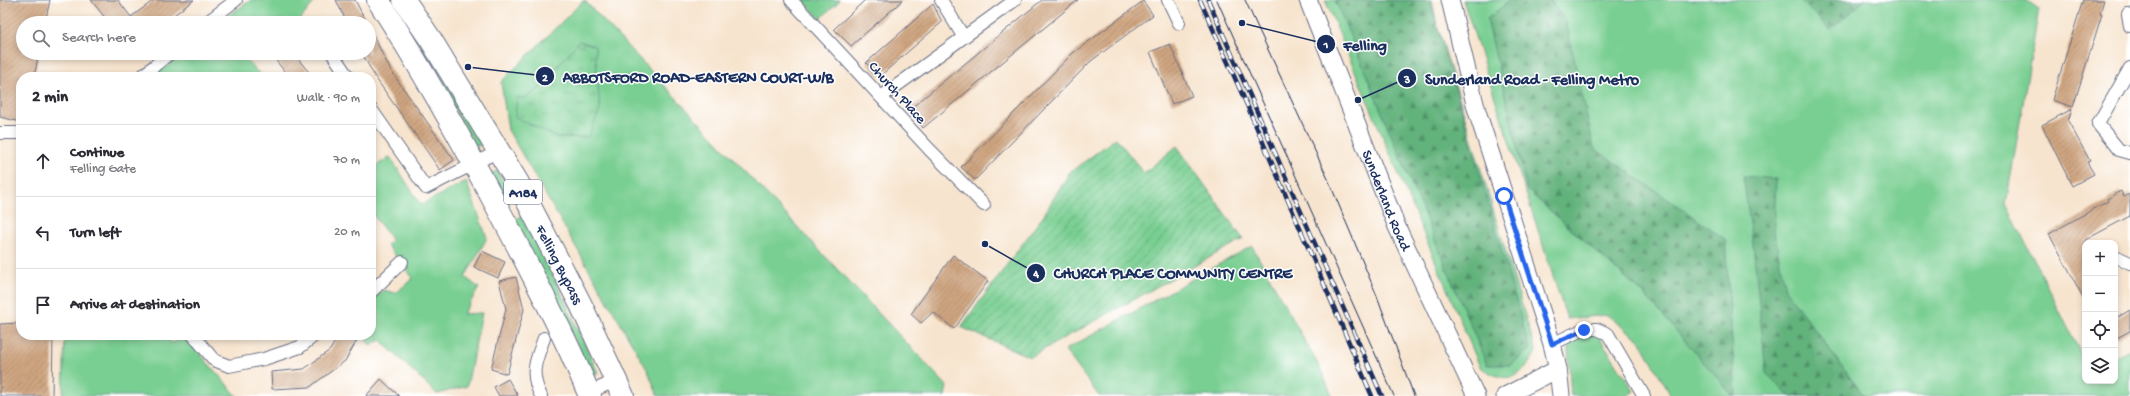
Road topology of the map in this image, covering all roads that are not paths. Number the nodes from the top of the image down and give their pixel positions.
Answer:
1 (236, 0) edge
2 (378, 0) edge
3 (404, 0) edge
4 (791, 0) edge
5 (941, 0) edge
6 (1015, 0) edge
7 (1168, 0) edge
8 (1308, 0) edge
9 (1450, 0) edge
10 (2128, 14) dead end
11 (215, 16) edge
12 (1179, 23) dead end
13 (2130, 26) edge
14 (964, 36) junction
15 (162, 60) edge
16 (337, 60) edge
17 (2130, 68) edge
18 (147, 72) edge
19 (345, 72) edge
20 (881, 96) junction
21 (376, 116) edge
22 (0, 132) edge
23 (16, 134) edge
24 (499, 151) junction
25 (2130, 153) edge
26 (475, 164) junction
27 (984, 205) dead end
28 (2118, 257) edge
29 (402, 262) dead end
30 (2130, 263) edge
31 (376, 287) edge
32 (544, 338) dead end
33 (197, 340) edge
34 (309, 340) edge
35 (1552, 344) junction
36 (1558, 369) junction
37 (620, 388) edge
38 (586, 395) edge
39 (541, 396) edge
40 (1476, 396) edge
41 (1505, 396) edge
42 (1561, 396) edge
43 (1644, 396) edge

1 - 11 street
2 - 26 highway, Felling Bypass / A184
3 - 24 highway, Felling Bypass / A184
4 - 20 street, Church Place
5 - 14 street
6 - 14 street
7 - 12 street
8 - 40 street, Sunderland Road
9 - 35 street
10 - 13 street
14 - 20 street
15 - 18 street
16 - 19 street
17 - 25 street
20 - 27 street, Church Place
21 - 26 street
22 - 23 street
24 - 26 street
24 - 37 highway, Felling Bypass / A184
26 - 38 highway, Felling Bypass / A184
28 - 30 street
29 - 31 street
32 - 39 street
33 - 34 street
35 - 36 street
35 - 43 street
36 - 41 street
36 - 42 street
37 - 38 street, Felling Bypass / A184

